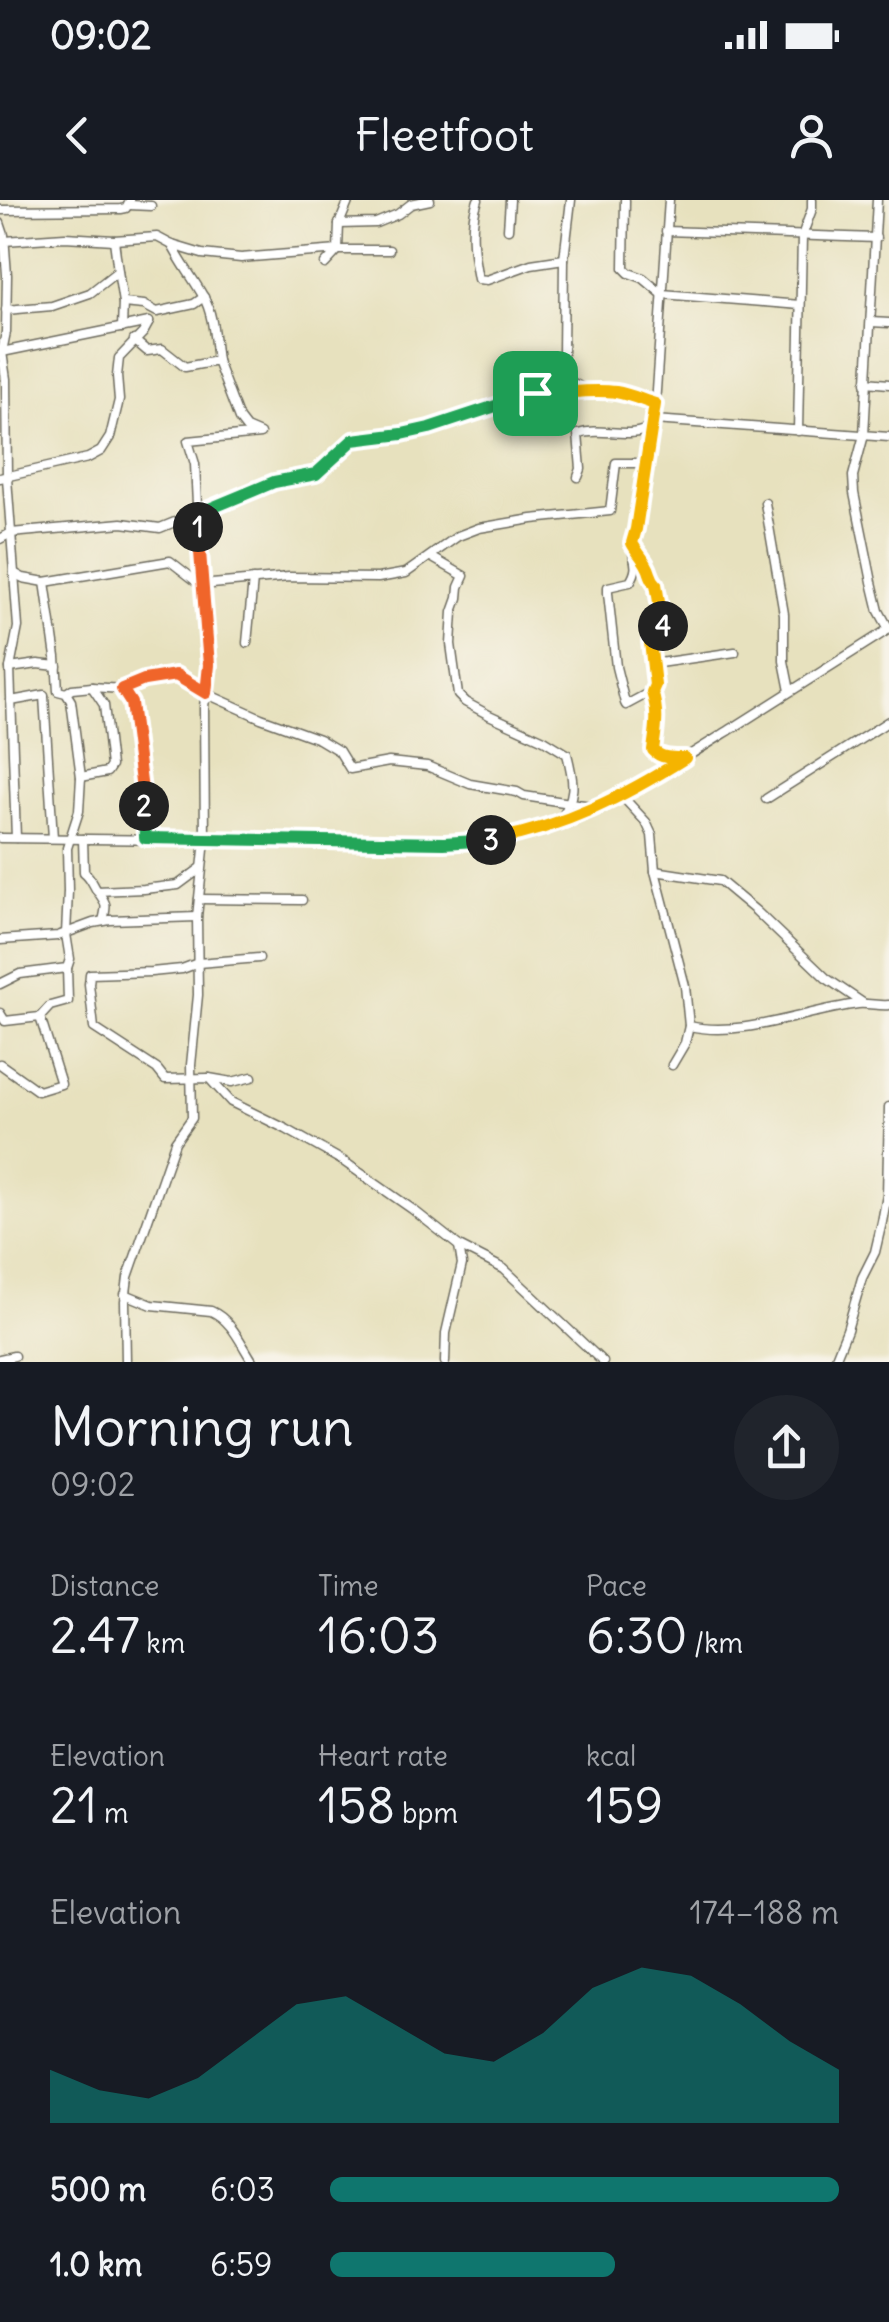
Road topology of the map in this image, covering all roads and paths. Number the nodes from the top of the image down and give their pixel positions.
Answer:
1 (349, 200) edge
2 (430, 200) edge
3 (478, 200) edge
4 (510, 200) edge
5 (571, 200) edge
6 (625, 200) edge
7 (668, 200) edge
8 (812, 200) edge
9 (877, 200) edge
10 (130, 202) edge
11 (151, 206) dead end
12 (0, 210) edge
13 (340, 224) junction
14 (508, 228) dead end
15 (2, 232) edge
16 (666, 232) junction
17 (802, 236) junction
18 (876, 238) junction
19 (114, 240) junction
20 (172, 246) junction
21 (338, 250) junction
22 (389, 250) dead end
23 (564, 258) junction
24 (325, 264) dead end
25 (118, 271) junction
26 (4, 287) edge
27 (662, 294) junction
28 (204, 297) junction
29 (123, 303) junction
30 (800, 305) junction
31 (6, 310) junction
32 (870, 322) junction
33 (889, 322) edge
34 (122, 328) junction
35 (3, 332) edge
36 (134, 340) junction
37 (2, 352) edge
38 (217, 361) junction
39 (3, 379) edge
40 (866, 382) junction
41 (889, 384) edge
42 (588, 390) junction
43 (655, 404) junction
44 (654, 423) junction
45 (798, 432) junction
46 (864, 435) junction
47 (889, 437) edge
48 (646, 463) junction
49 (578, 477) dead end
50 (3, 478) edge
51 (765, 502) dead end
52 (197, 514) junction
53 (11, 534) junction
54 (0, 539) edge
55 (632, 543) junction
56 (431, 558) junction
57 (14, 573) junction
58 (253, 580) junction
59 (45, 582) junction
60 (201, 585) junction
61 (889, 629) edge
62 (247, 643) dead end
63 (736, 652) dead end
64 (652, 664) junction
65 (57, 666) junction
66 (10, 668) junction
67 (92, 687) junction
68 (122, 689) junction
69 (62, 692) junction
70 (652, 692) junction
71 (790, 692) junction
72 (206, 693) junction
73 (44, 696) junction
74 (12, 702) junction
75 (889, 721) edge
76 (685, 758) junction
77 (80, 778) junction
78 (621, 794) junction
79 (766, 799) dead end
80 (572, 802) junction
81 (597, 808) junction
82 (559, 823) junction
83 (0, 838) edge
84 (16, 838) junction
85 (54, 838) junction
86 (72, 838) junction
87 (145, 838) junction
88 (83, 839) junction
89 (206, 840) junction
90 (202, 868) junction
91 (655, 870) junction
92 (97, 891) junction
93 (199, 900) junction
94 (302, 900) dead end
95 (197, 916) junction
96 (104, 921) junction
97 (66, 934) junction
98 (0, 940) edge
99 (259, 958) dead end
100 (198, 964) junction
101 (67, 968) junction
102 (0, 984) edge
103 (863, 1004) junction
104 (889, 1005) edge
105 (0, 1013) edge
106 (40, 1016) junction
107 (689, 1026) junction
108 (0, 1064) edge
109 (672, 1065) dead end
110 (252, 1077) dead end
111 (191, 1078) junction
112 (209, 1078) junction
113 (889, 1107) edge
114 (460, 1246) junction
115 (125, 1294) junction
116 (14, 1356) dead end
117 (0, 1359) edge
118 (126, 1362) edge
119 (252, 1362) edge
120 (445, 1362) edge
121 (603, 1362) edge
122 (834, 1362) edge

1 - 13 street
2 - 13 street
3 - 23 street
4 - 14 street
5 - 23 street
6 - 27 street
7 - 16 street
8 - 17 street
9 - 18 street
10 - 11 street
10 - 12 street
13 - 21 street
15 - 19 street
15 - 26 street
16 - 17 street
16 - 27 street
17 - 18 street
17 - 30 street
18 - 32 street
19 - 20 street
19 - 25 street
20 - 21 street
20 - 28 street
21 - 22 street
21 - 24 street
23 - 42 street
25 - 29 street
25 - 31 street
26 - 31 street
27 - 30 street
27 - 43 street
28 - 29 street
28 - 38 street
29 - 34 street
30 - 45 street
31 - 35 street
32 - 33 street
32 - 40 street
34 - 36 street
34 - 37 street
35 - 37 street
36 - 38 street
36 - 50 street
37 - 39 street
38 - 52 street
39 - 50 street
40 - 41 street
40 - 46 street
42 - 43 street
42 - 52 street
43 - 44 street
44 - 45 street
44 - 48 street
44 - 49 street
45 - 46 street
46 - 47 street
46 - 61 street
48 - 55 street
48 - 56 street
50 - 53 street
51 - 71 street
52 - 53 street
52 - 60 street
53 - 54 street
53 - 57 street
55 - 64 street
55 - 70 street
56 - 58 street
56 - 80 street
57 - 59 street
57 - 66 street
58 - 60 street
58 - 62 street
59 - 60 street
59 - 65 street
60 - 72 street
61 - 71 street
63 - 64 street
64 - 70 street
65 - 66 street
65 - 69 street
66 - 74 street
67 - 68 street
67 - 69 street
67 - 77 street
68 - 72 street
68 - 87 street
69 - 73 street
69 - 77 street
70 - 76 street
71 - 76 street
72 - 80 street
72 - 89 street
73 - 74 street
73 - 85 street
74 - 84 street
75 - 79 street
76 - 78 street
77 - 86 street
78 - 81 street
78 - 91 street
80 - 81 street
80 - 82 street
81 - 82 street
82 - 89 street
83 - 84 street
84 - 85 street
85 - 86 street
86 - 88 street
86 - 97 street
87 - 88 street
87 - 89 street
88 - 92 street
89 - 90 street
90 - 92 street
90 - 93 street
91 - 103 street
91 - 107 street
92 - 96 street
93 - 94 street
93 - 95 street
95 - 96 street
95 - 100 street
96 - 97 street
97 - 98 street
97 - 101 street
99 - 100 street
100 - 111 street
100 - 111 street
101 - 102 street
101 - 106 street
103 - 104 street
103 - 107 street
105 - 106 street
106 - 108 street
107 - 109 street
110 - 112 street
111 - 112 street
111 - 115 street
112 - 114 street
113 - 122 street
114 - 120 street
114 - 121 street
115 - 118 street
115 - 119 street
116 - 117 street

